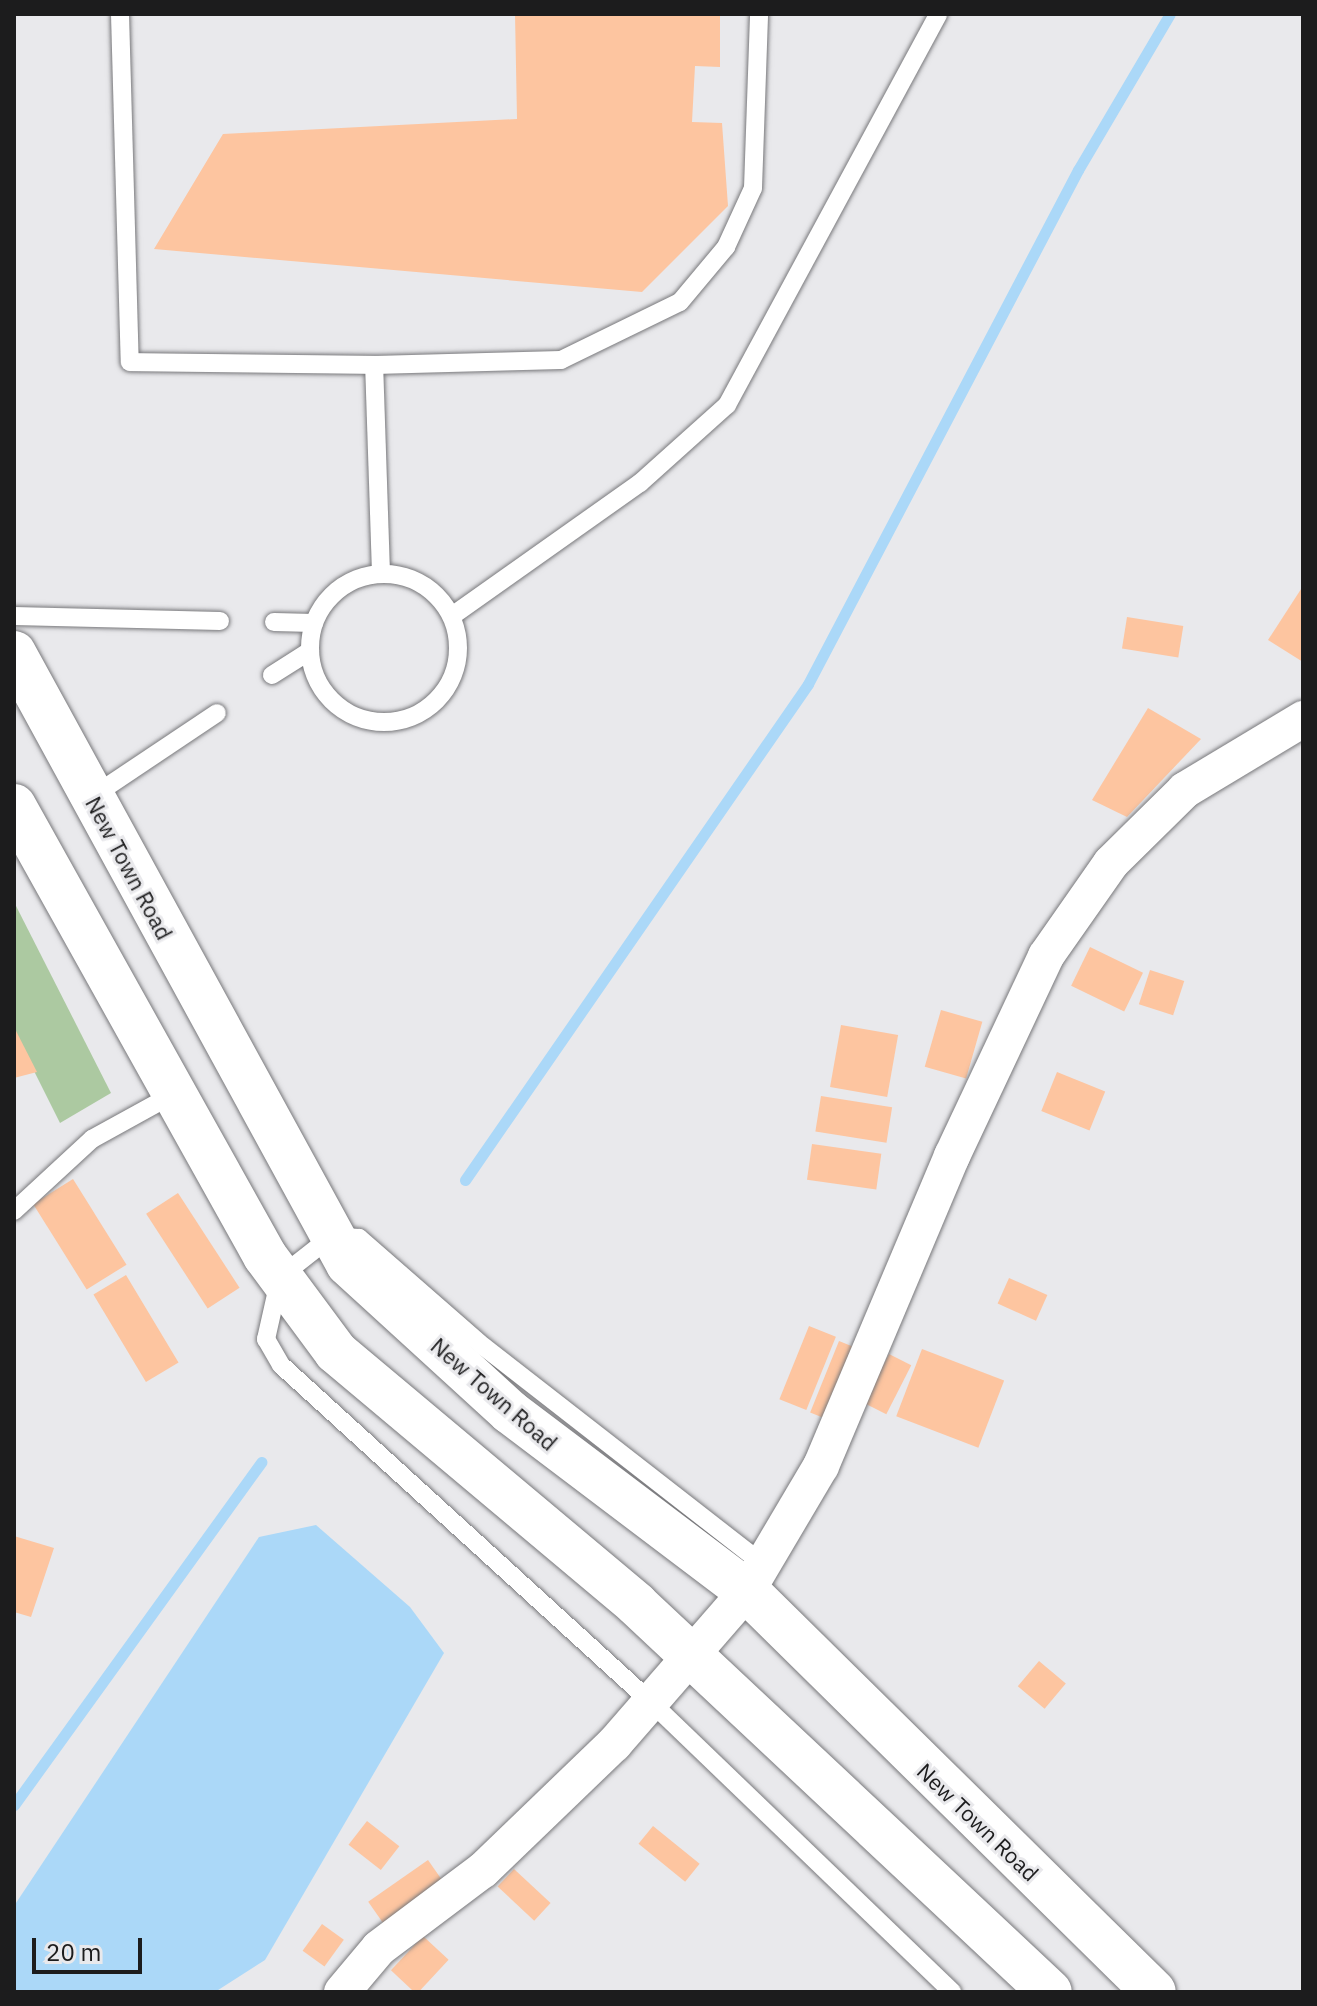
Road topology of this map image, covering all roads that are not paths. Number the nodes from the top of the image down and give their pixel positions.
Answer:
1 (120, 14) edge
2 (759, 14) edge
3 (938, 14) edge
4 (374, 365) junction
5 (381, 573) junction
6 (14, 616) edge
7 (452, 616) junction
8 (220, 621) dead end
9 (274, 622) dead end
10 (314, 623) junction
11 (310, 651) junction
12 (14, 653) edge
13 (272, 675) dead end
14 (217, 713) dead end
15 (1303, 719) edge
16 (91, 797) junction
17 (14, 806) edge
18 (174, 1094) junction
19 (14, 1211) edge
20 (332, 1236) junction
21 (280, 1277) junction
22 (755, 1578) junction
23 (695, 1657) junction
24 (654, 1705) junction
25 (347, 1990) edge
26 (952, 1992) edge
27 (1050, 1992) edge
28 (1154, 1992) edge

1 - 4 lane
2 - 4 lane
3 - 7 lane
4 - 5 lane
5 - 7 lane
5 - 10 lane
6 - 8 lane
7 - 11 lane
9 - 10 lane
10 - 11 lane
11 - 13 lane
12 - 16 main road, New Town Road
14 - 16 lane
15 - 22 street
16 - 20 main road, New Town Road
17 - 18 main road
18 - 19 lane
18 - 21 main road
20 - 21 lane
20 - 22 main road, New Town Road
21 - 23 main road
21 - 24 lane
22 - 23 street
22 - 28 main road, New Town Road
23 - 24 street
23 - 27 main road
24 - 25 street
24 - 26 lane

